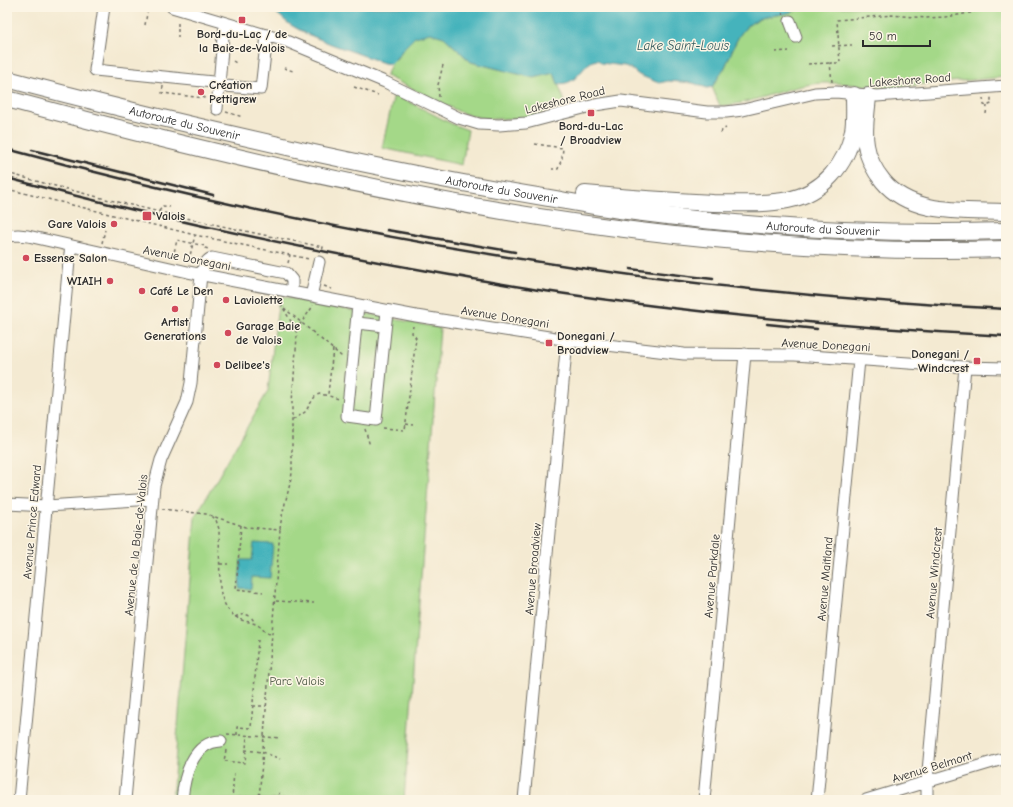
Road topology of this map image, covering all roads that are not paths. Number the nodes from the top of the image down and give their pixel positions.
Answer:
1 (104, 7) edge
2 (172, 7) edge
3 (226, 22) junction
4 (790, 22) dead end
5 (267, 35) junction
6 (796, 38) dead end
7 (7, 79) edge
8 (219, 84) junction
9 (1006, 86) edge
10 (861, 96) junction
11 (7, 99) edge
12 (220, 110) road end
13 (471, 185) junction
14 (1006, 212) edge
15 (1006, 231) edge
16 (7, 236) edge
17 (71, 246) junction
18 (1006, 249) edge
19 (318, 259) road end
20 (201, 274) junction
21 (287, 294) junction
22 (312, 299) junction
23 (358, 305) junction
24 (387, 311) junction
25 (357, 323) junction
26 (385, 326) junction
27 (567, 340) junction
28 (744, 354) junction
29 (859, 360) junction
30 (965, 367) junction
31 (1006, 368) edge
32 (152, 499) junction
33 (7, 504) edge
34 (46, 506) junction
35 (225, 741) road end
36 (1006, 758) edge
37 (927, 782) junction
38 (19, 800) edge
39 (125, 800) edge
40 (182, 800) edge
41 (524, 800) edge
42 (704, 800) edge
43 (817, 800) edge
44 (866, 800) edge
45 (928, 800) edge

1 - 8 street
2 - 3 street, Lakeshore Road
3 - 5 street, Lakeshore Road
3 - 8 street
4 - 6 street
5 - 8 street
5 - 10 street, Lakeshore Road
7 - 13 highway, Autoroute du Souvenir
8 - 12 street
9 - 10 street, Lakeshore Road
10 - 13 highway
10 - 14 highway
11 - 18 highway, Autoroute du Souvenir
13 - 15 highway, Autoroute du Souvenir
16 - 17 street, Avenue Donegani
17 - 20 street, Avenue Donegani
17 - 34 street, Avenue Prince Edward
19 - 22 street
20 - 21 street, Avenue Donegani
20 - 21 street
20 - 32 street, Avenue de la Baie-de-Valois
21 - 22 street, Avenue Donegani
22 - 23 street, Avenue Donegani
23 - 24 street, Avenue Donegani
23 - 25 street
24 - 26 street
24 - 27 street, Avenue Donegani
25 - 26 street
25 - 26 street
27 - 28 street, Avenue Donegani
27 - 41 street, Avenue Broadview
28 - 29 street, Avenue Donegani
28 - 42 street, Avenue Parkdale
29 - 30 street, Avenue Donegani
29 - 43 street, Avenue Maitland
30 - 31 street, Avenue Donegani
30 - 37 street, Avenue Windcrest
32 - 34 street
32 - 39 street, Avenue de la Baie-de-Valois
33 - 34 street
34 - 38 street, Avenue Prince Edward
35 - 40 street
36 - 37 street, Avenue Belmont
37 - 44 street, Avenue Belmont
37 - 45 street, Avenue Windcrest

